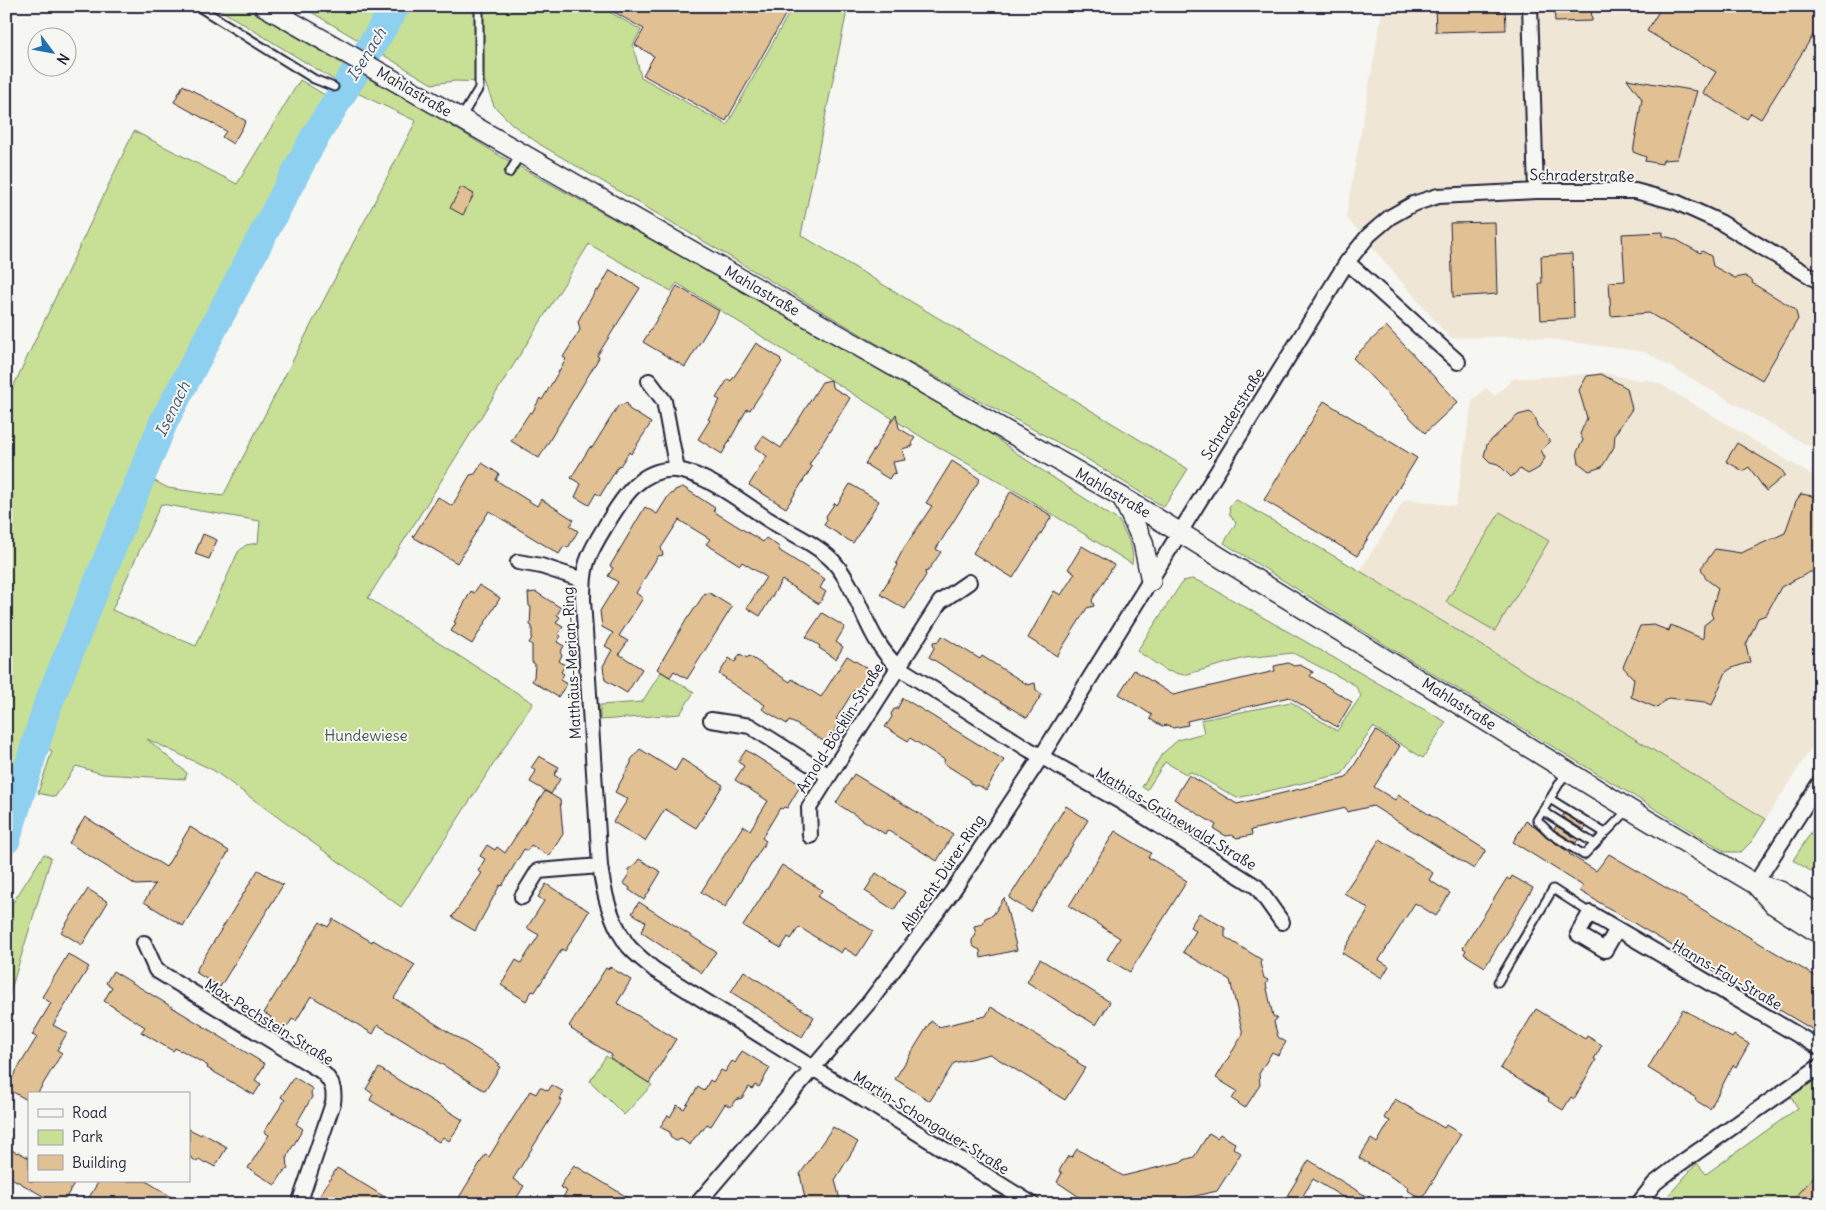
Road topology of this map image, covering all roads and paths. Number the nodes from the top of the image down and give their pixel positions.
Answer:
1 (197, 6) edge
2 (264, 6) edge
3 (479, 6) edge
4 (1530, 6) edge
5 (334, 87) dead end
6 (460, 119) junction
7 (521, 153) junction
8 (509, 173) dead end
9 (1536, 191) junction
10 (1347, 262) junction
11 (1820, 282) edge
12 (1458, 362) dead end
13 (649, 381) dead end
14 (677, 470) junction
15 (1122, 497) junction
16 (1180, 533) junction
17 (518, 562) dead end
18 (583, 580) junction
19 (1151, 581) junction
20 (969, 582) dead end
21 (898, 667) junction
22 (711, 720) dead end
23 (1041, 757) junction
24 (1567, 770) junction
25 (829, 776) junction
26 (1820, 782) edge
27 (1550, 798) junction
28 (1629, 809) junction
29 (1543, 811) junction
30 (1605, 833) junction
31 (810, 836) dead end
32 (1595, 844) junction
33 (600, 866) junction
34 (1755, 884) junction
35 (522, 897) dead end
36 (1590, 913) junction
37 (1820, 915) edge
38 (1282, 922) dead end
39 (1617, 930) junction
40 (1820, 934) edge
41 (144, 943) dead end
42 (1498, 982) dead end
43 (1820, 1048) edge
44 (1820, 1066) edge
45 (814, 1069) junction
46 (298, 1204) edge
47 (696, 1204) edge
48 (1032, 1204) edge
49 (1638, 1204) edge

1 - 5 lane
2 - 6 street, Mahlastraße
3 - 6 lane, Mahlastraße
4 - 9 street
6 - 7 street, Mahlastraße
7 - 8 lane
7 - 15 street, Mahlastraße
9 - 10 street, Schraderstraße
9 - 11 street, Schraderstraße
10 - 12 street
10 - 16 street, Schraderstraße
13 - 14 street
14 - 18 street, Matthäus-Merian-Ring
14 - 21 street, Matthäus-Merian-Ring
15 - 16 street, Mahlastraße
15 - 19 street
16 - 19 street, Albrecht-Dürer-Ring
16 - 24 street, Mahlastraße
17 - 18 street
18 - 33 street, Matthäus-Merian-Ring
19 - 23 street, Albrecht-Dürer-Ring
20 - 21 street, Arnold-Böcklin-Straße
21 - 23 street, Matthäus-Merian-Ring
21 - 25 street, Arnold-Böcklin-Straße
22 - 25 street
23 - 38 street, Mathias-Grünewald-Straße
23 - 45 street, Albrecht-Dürer-Ring
24 - 27 lane
24 - 28 street, Mahlastraße
25 - 31 street, Arnold-Böcklin-Straße
26 - 34 street
27 - 29 lane
27 - 30 lane
28 - 30 lane
28 - 34 street, Mahlastraße
29 - 32 lane
29 - 32 lane
30 - 32 lane
33 - 35 street
33 - 45 street, Matthäus-Merian-Ring
34 - 37 street, Mahlastraße
34 - 40 street, Mahlastraße
36 - 39 street, Hanns-Fay-Straße
36 - 39 street
36 - 42 lane
39 - 43 street, Hanns-Fay-Straße
41 - 46 street, Max-Pechstein-Straße
44 - 49 street
45 - 47 street, Albrecht-Dürer-Ring
45 - 48 street, Martin-Schongauer-Straße

